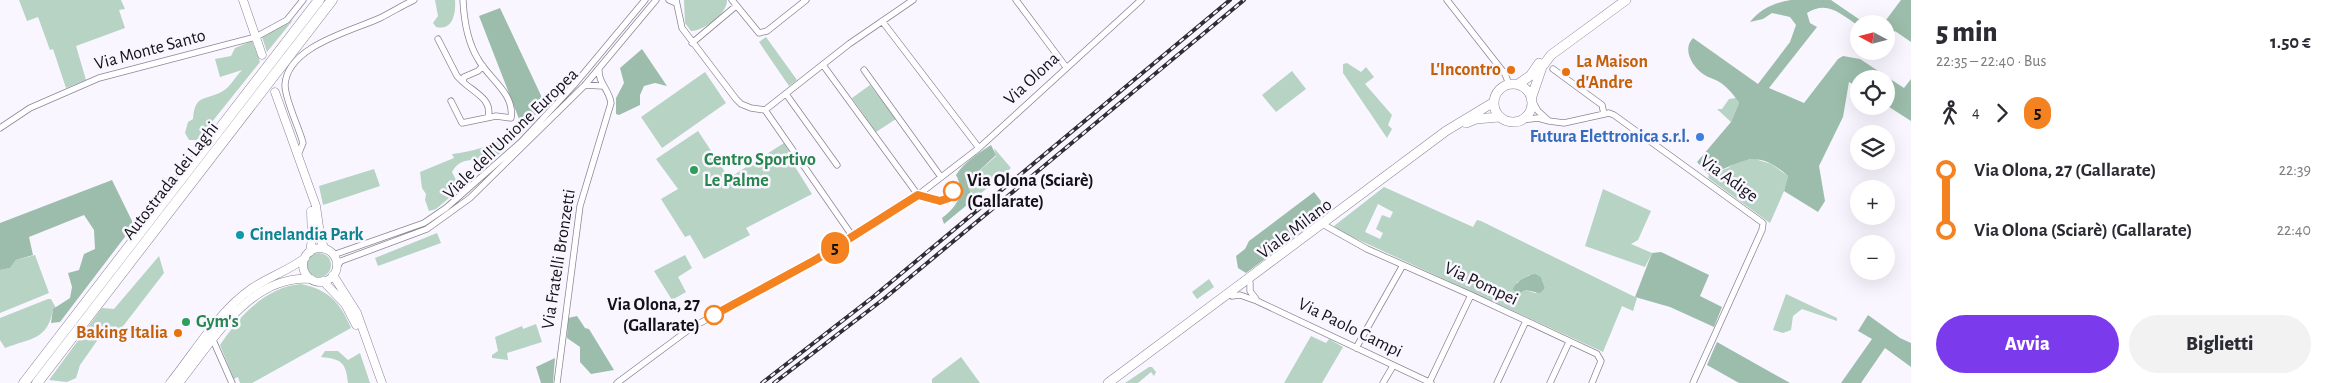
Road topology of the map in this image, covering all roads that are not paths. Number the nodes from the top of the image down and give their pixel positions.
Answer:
1 (243, 0) edge
2 (303, 0) edge
3 (319, 0) edge
4 (332, 0) edge
5 (414, 0) edge
6 (463, 0) edge
7 (645, 0) edge
8 (656, 0) edge
9 (669, 0) edge
10 (806, 0) edge
11 (913, 0) edge
12 (1016, 0) edge
13 (1141, 0) edge
14 (1447, 0) edge
15 (1619, 0) edge
16 (1626, 0) edge
17 (677, 1) edge
18 (734, 3) edge
19 (882, 21) junction
20 (256, 37) junction
21 (438, 39) dead end
22 (692, 43) junction
23 (262, 55) dead end
24 (823, 64) junction
25 (483, 66) junction
26 (1066, 66) junction
27 (599, 69) junction
28 (1553, 69) dead end
29 (864, 70) dead end
30 (463, 82) junction
31 (585, 85) junction
32 (1510, 85) junction
33 (602, 86) junction
34 (275, 92) dead end
35 (786, 94) junction
36 (1531, 99) junction
37 (451, 101) dead end
38 (1494, 102) junction
39 (765, 110) junction
40 (1604, 114) junction
41 (488, 117) junction
42 (1500, 117) junction
43 (1522, 120) junction
44 (1549, 121) junction
45 (0, 128) edge
46 (979, 148) junction
47 (298, 155) junction
48 (837, 166) dead end
49 (941, 177) junction
50 (918, 195) junction
51 (312, 196) junction
52 (1326, 226) junction
53 (853, 237) junction
54 (325, 249) junction
55 (307, 255) junction
56 (333, 255) junction
57 (1402, 265) junction
58 (335, 271) junction
59 (311, 279) junction
60 (323, 282) junction
61 (1250, 283) junction
62 (1471, 295) junction
63 (1232, 296) junction
64 (1257, 301) junction
65 (1526, 321) junction
66 (213, 340) junction
67 (1569, 342) junction
68 (1356, 348) junction
69 (1393, 366) junction
70 (24, 383) edge
71 (37, 383) edge
72 (170, 383) edge
73 (179, 383) edge
74 (232, 383) edge
75 (377, 383) edge
76 (382, 383) edge
77 (557, 383) edge
78 (617, 383) edge
79 (1108, 383) edge
80 (1117, 383) edge
81 (1383, 383) edge
82 (1430, 383) edge
83 (1497, 383) edge
84 (1550, 383) edge
85 (1592, 383) edge
86 (1693, 383) edge

1 - 20 main road
2 - 20 street, Via Monte Santo
3 - 70 highway, Autostrada dei Laghi
4 - 71 highway, Autostrada dei Laghi
5 - 47 street
6 - 25 street
7 - 56 street, Viale dell'Unione Europea
8 - 27 street, Viale dell'Unione Europea
9 - 17 street
10 - 18 street
11 - 19 street
12 - 26 street
13 - 26 street, Via Olona
14 - 32 street
15 - 32 main road
16 - 36 main road
17 - 22 street
18 - 22 street
19 - 24 street
19 - 46 street
20 - 23 main road
20 - 45 street, Via Monte Santo
21 - 30 street
22 - 39 street
24 - 35 street
24 - 50 street
25 - 30 street
25 - 41 street
26 - 46 street, Via Olona
27 - 31 street, Viale dell'Unione Europea
27 - 33 street, Via Fratelli Bronzetti
28 - 40 street
29 - 49 street
30 - 41 street
31 - 33 street
31 - 58 street, Viale dell'Unione Europea
32 - 36 main road
32 - 38 main road
33 - 77 street, Via Fratelli Bronzetti
34 - 47 main road
35 - 39 street
35 - 48 street
36 - 43 main road
36 - 44 street
37 - 41 street
38 - 42 main road
38 - 79 main road, Viale Milano
39 - 53 street
40 - 44 street
40 - 86 street, Via Adige
42 - 43 main road
42 - 52 main road, Viale Milano
43 - 44 street
46 - 49 street, Via Olona
47 - 51 main road
49 - 50 street, Via Olona
50 - 53 street, Via Olona
51 - 54 main road
51 - 55 main road
52 - 57 street, Via Pompei
52 - 61 main road, Viale Milano
53 - 78 street, Via Olona
54 - 55 main road
54 - 56 main road
55 - 59 main road
55 - 72 main road
56 - 58 main road
57 - 62 street, Via Pompei
57 - 68 street
58 - 60 main road
58 - 76 main road
59 - 60 main road
59 - 66 main road
60 - 75 main road
61 - 63 main road, Viale Milano
61 - 64 street
62 - 65 street, Via Pompei
62 - 82 street
63 - 64 street, Via Paolo Campi
63 - 80 main road, Viale Milano
64 - 68 street, Via Paolo Campi
65 - 67 street, Via Pompei
65 - 83 street
66 - 73 main road
66 - 74 street
67 - 84 street
67 - 85 street, Via Pompei
68 - 69 street, Via Paolo Campi
69 - 81 street
69 - 82 street, Via Paolo Campi

